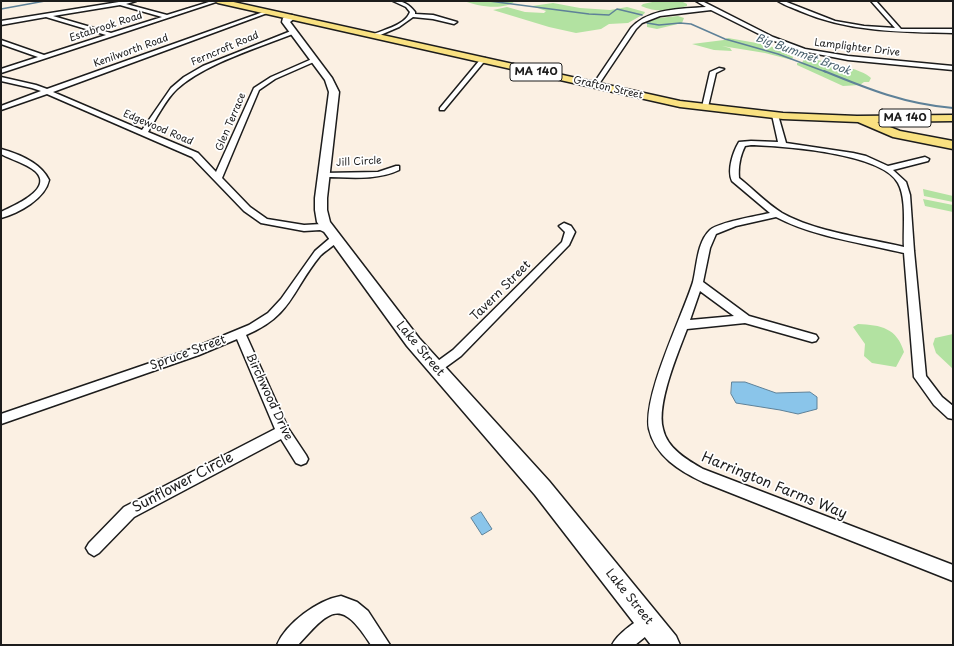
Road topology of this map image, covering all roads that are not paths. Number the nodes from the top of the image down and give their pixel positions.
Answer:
1 (134, 1) edge
2 (218, 1) edge
3 (395, 1) edge
4 (698, 1) edge
5 (780, 1) edge
6 (873, 1) edge
7 (119, 4) junction
8 (712, 8) junction
9 (268, 12) junction
10 (47, 15) junction
11 (412, 16) junction
12 (168, 17) junction
13 (454, 22) dead end
14 (1, 23) edge
15 (292, 24) junction
16 (899, 30) junction
17 (953, 31) edge
18 (111, 35) junction
19 (376, 36) junction
20 (1, 42) edge
21 (43, 57) junction
22 (314, 60) junction
23 (485, 60) junction
24 (953, 68) edge
25 (721, 69) dead end
26 (1, 71) edge
27 (1, 79) edge
28 (595, 86) junction
29 (46, 91) junction
30 (705, 107) junction
31 (1, 108) edge
32 (442, 110) dead end
33 (775, 115) junction
34 (896, 118) junction
35 (953, 118) edge
36 (857, 119) junction
37 (144, 133) junction
38 (914, 138) junction
39 (783, 145) junction
40 (953, 145) edge
41 (1, 151) edge
42 (925, 159) dead end
43 (396, 168) dead end
44 (886, 169) junction
45 (323, 175) junction
46 (218, 178) junction
47 (777, 214) junction
48 (1, 215) edge
49 (564, 226) dead end
50 (333, 233) junction
51 (909, 252) junction
52 (697, 283) junction
53 (745, 319) junction
54 (683, 325) junction
55 (240, 334) junction
56 (812, 338) dead end
57 (435, 368) junction
58 (953, 414) edge
59 (1, 419) edge
60 (283, 431) junction
61 (301, 459) dead end
62 (94, 548) dead end
63 (953, 573) edge
64 (650, 622) junction
65 (286, 645) edge
66 (381, 645) edge
67 (621, 645) edge
68 (667, 645) edge

1 - 7 street
2 - 9 main road, Grafton Street / MA 140
2 - 12 street, Estabrook Road
3 - 11 street
4 - 8 street, Lamplighter Drive
5 - 16 street, Lamplighter Drive
6 - 16 street
7 - 10 street
7 - 12 street
8 - 24 street, Lamplighter Drive
8 - 28 street
9 - 15 main road, Grafton Street / MA 140
9 - 29 street, Kenilworth Road
10 - 14 street
10 - 18 street
11 - 13 street
11 - 19 street
12 - 18 street, Estabrook Road
15 - 19 main road, Grafton Street / MA 140
15 - 22 street, Lake Street
15 - 37 street, Ferncroft Road
16 - 17 street, Lamplighter Drive
18 - 21 street, Estabrook Road
19 - 23 main road, Grafton Street / MA 140
20 - 21 street
21 - 26 street, Estabrook Road
22 - 45 street, Lake Street
22 - 46 street, Glen Terrace
23 - 28 main road, Grafton Street / MA 140
23 - 32 street
25 - 30 street
27 - 29 street, Edgewood Road
28 - 30 main road, Grafton Street / MA 140
29 - 31 street, Kenilworth Road
29 - 37 street, Edgewood Road
30 - 33 main road, Grafton Street / MA 140
33 - 36 main road, Grafton Street / MA 140
33 - 39 street
34 - 35 main road, MA 140
34 - 36 main road, MA 140
34 - 38 main road
36 - 38 main road, Grafton Street
37 - 46 street, Edgewood Road
38 - 40 main road, Grafton Street
39 - 44 street
39 - 47 street
41 - 48 street
42 - 44 street
43 - 45 street, Jill Circle
44 - 51 street
45 - 50 street, Lake Street
46 - 50 street, Edgewood Road
47 - 51 street
47 - 52 street, Harrington Farms Way
49 - 57 street, Tavern Street
50 - 55 street, Spruce Street
50 - 57 street, Lake Street
51 - 58 street
52 - 53 street
52 - 54 street, Harrington Farms Way
53 - 54 street
53 - 56 street
54 - 63 street, Harrington Farms Way
55 - 59 street, Spruce Street
55 - 60 street, Birchwood Drive
57 - 64 street, Lake Street
60 - 61 street, Birchwood Drive
60 - 62 street, Sunflower Circle
64 - 67 street
64 - 68 street, Lake Street
65 - 66 street

